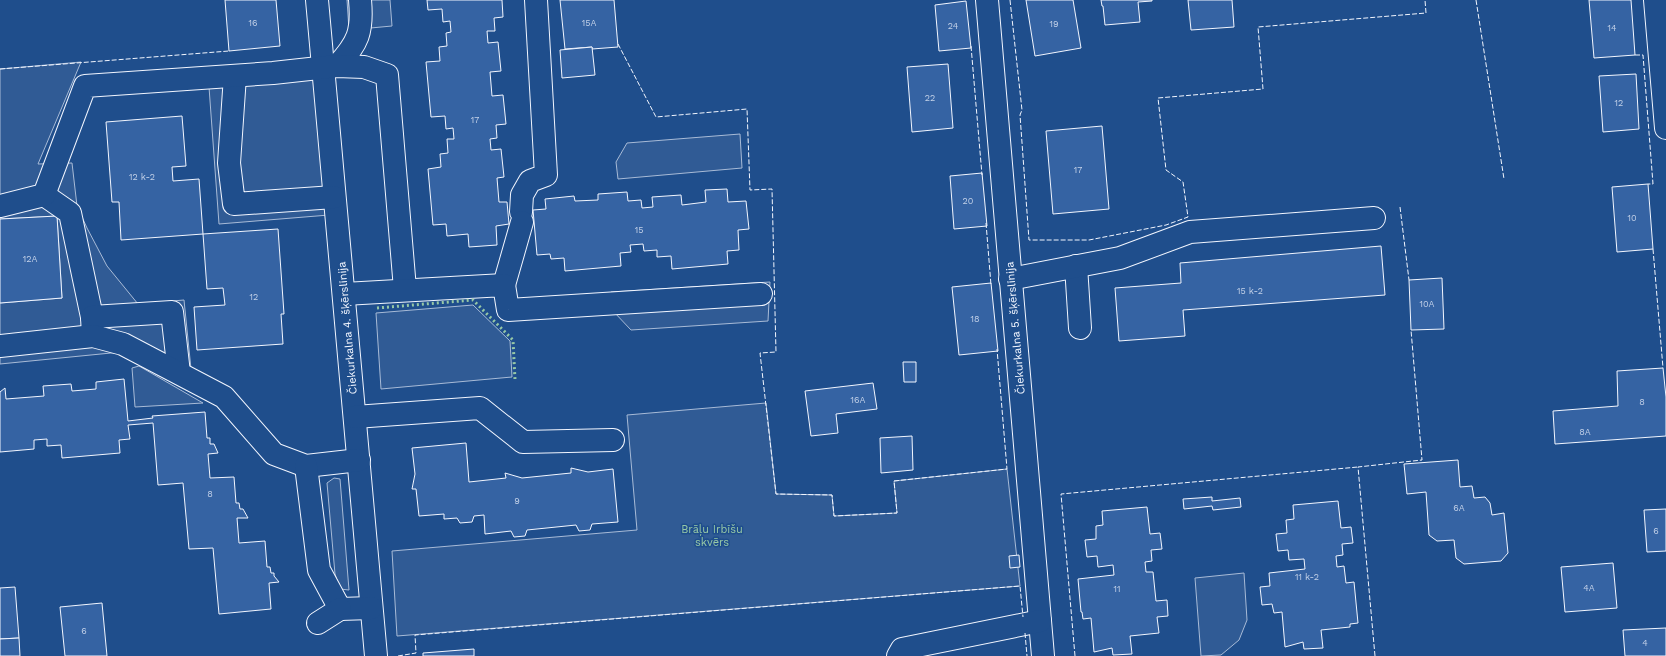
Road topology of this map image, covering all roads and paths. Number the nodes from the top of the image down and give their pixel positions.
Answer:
1 (317, 0) edge
2 (360, 0) edge
3 (536, 0) edge
4 (987, 0) edge
5 (1655, 0) edge
6 (330, 67) junction
7 (235, 76) junction
8 (1666, 128) edge
9 (44, 196) junction
10 (334, 197) junction
11 (0, 206) edge
12 (1374, 218) dead end
13 (1076, 266) junction
14 (1010, 279) junction
15 (504, 285) junction
16 (405, 290) junction
17 (344, 294) junction
18 (761, 294) dead end
19 (92, 327) junction
20 (1080, 328) dead end
21 (0, 346) edge
22 (179, 373) junction
23 (355, 417) junction
24 (613, 440) dead end
25 (358, 460) junction
26 (306, 466) junction
27 (371, 608) junction
28 (340, 609) junction
29 (1040, 621) junction
30 (318, 624) dead end
31 (376, 656) edge
32 (898, 656) edge
33 (1043, 656) edge

1 - 6 street, Čiekurkalna 4. šķērslīnija
2 - 6 street
3 - 15 street
4 - 14 street, Čiekurkalna 5. šķērslīnija
5 - 8 street
6 - 7 street
6 - 10 street, Čiekurkalna 4. šķērslīnija
6 - 16 street
7 - 9 street
7 - 10 street
9 - 11 street
9 - 19 street
10 - 17 street, Čiekurkalna 4. šķērslīnija
12 - 13 street
13 - 14 street
13 - 20 street
14 - 29 street, Čiekurkalna 5. šķērslīnija
15 - 16 street
15 - 18 street
16 - 17 street
17 - 23 street, Čiekurkalna 4. šķērslīnija
19 - 21 street
19 - 22 street
19 - 22 street
22 - 26 street
23 - 24 street
23 - 25 street, Čiekurkalna 4. šķērslīnija
25 - 26 street
25 - 27 street, Čiekurkalna 4. šķērslīnija
26 - 28 street
27 - 28 street
27 - 31 street, Čiekurkalna 4. šķērslīnija
28 - 30 street
29 - 32 street
29 - 33 street, Čiekurkalna 5. šķērslīnija

